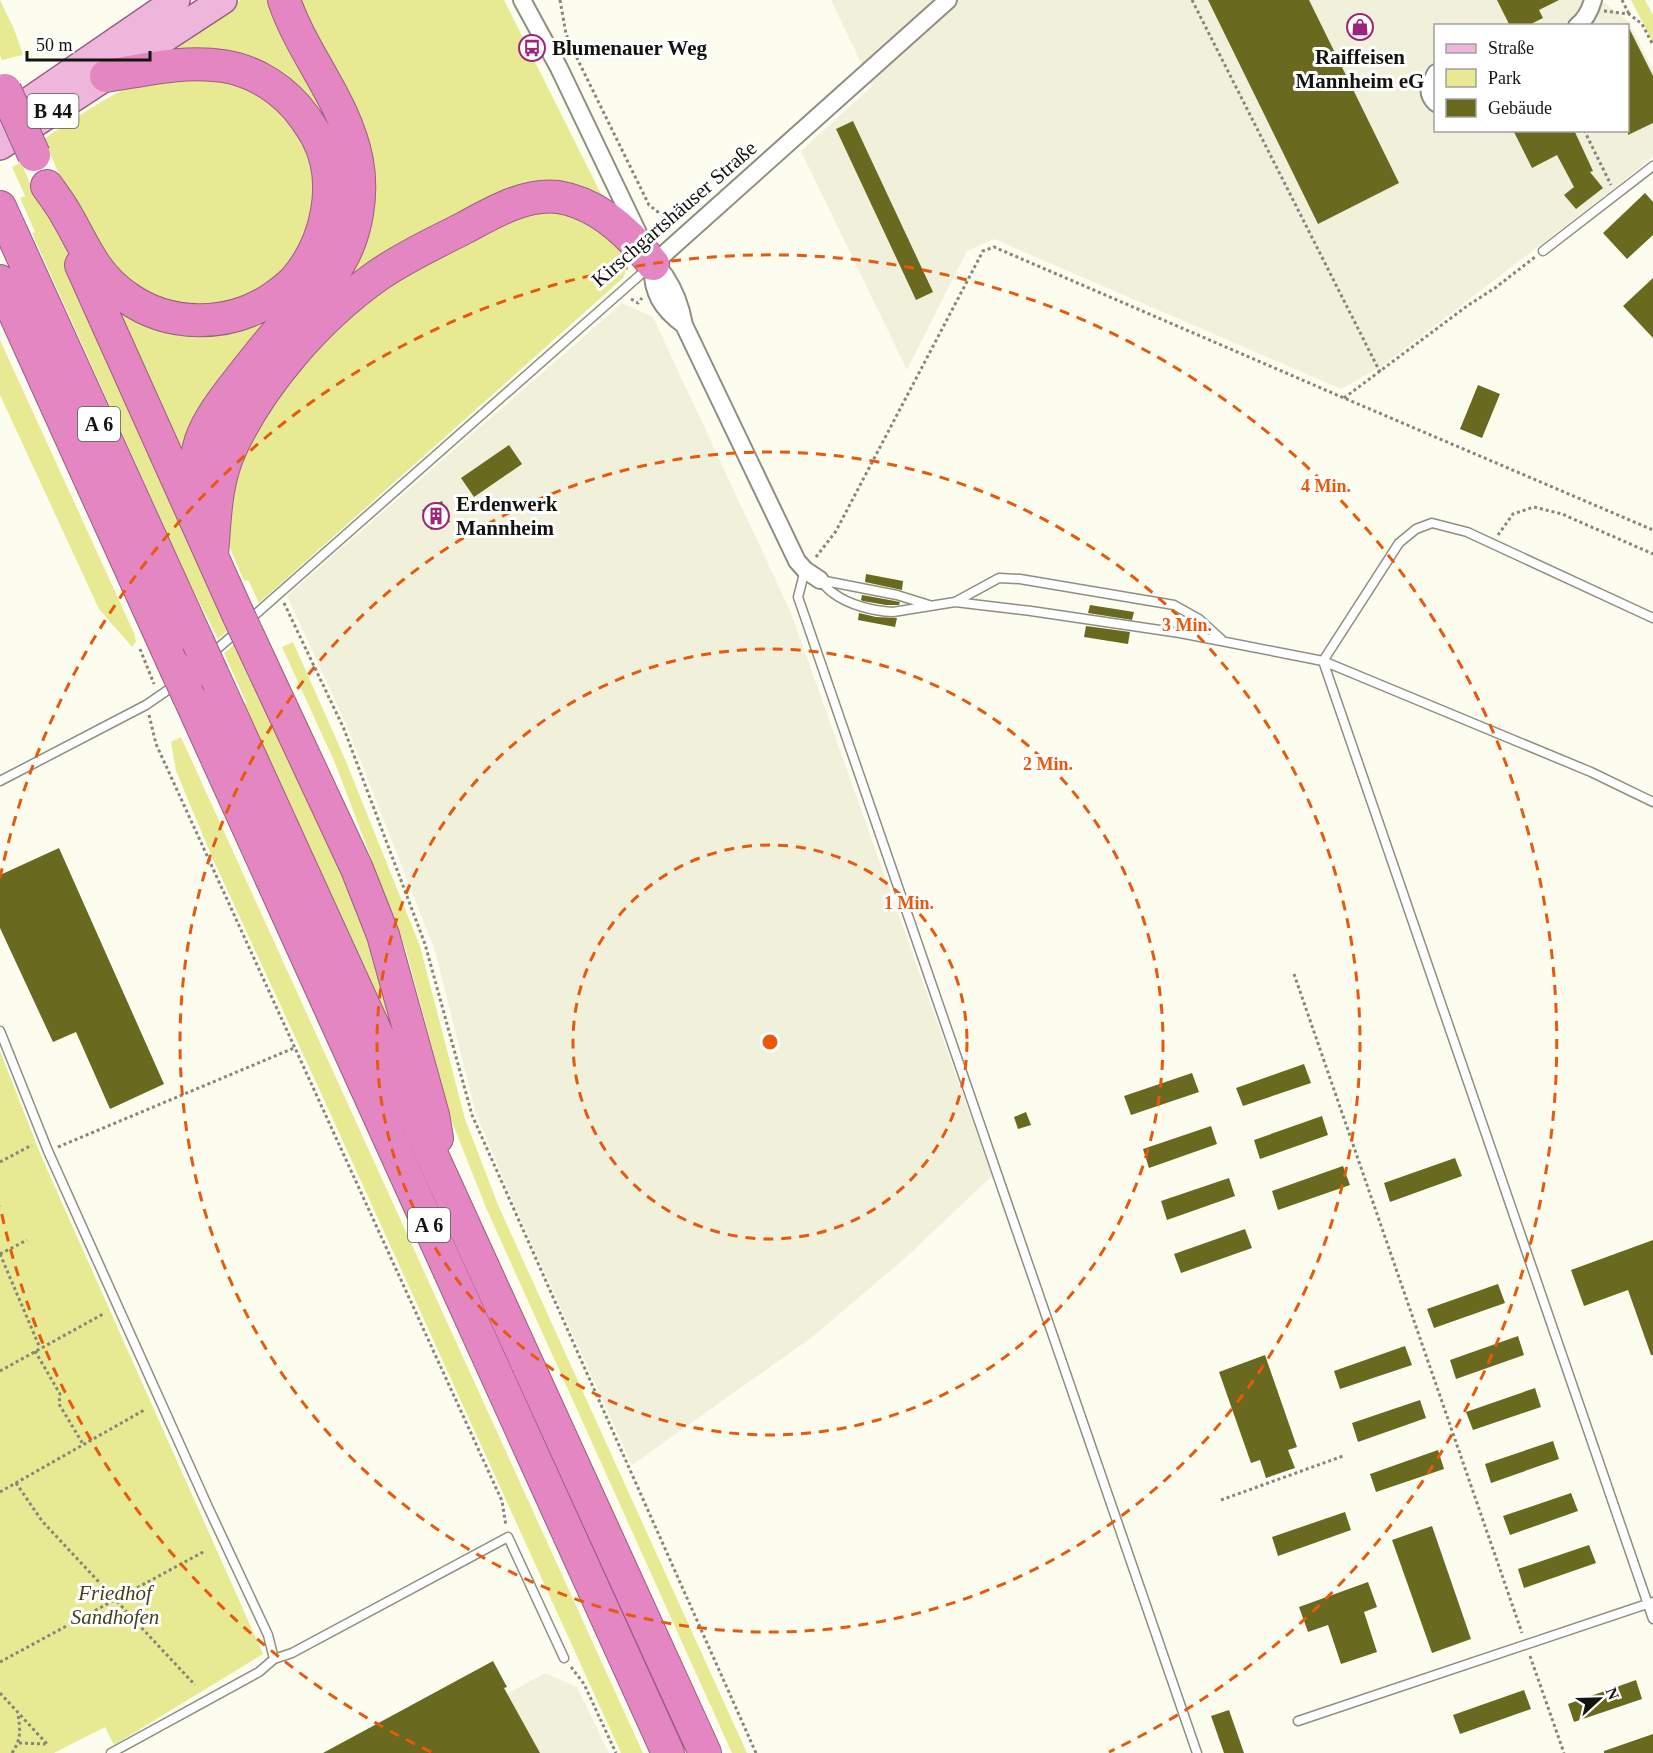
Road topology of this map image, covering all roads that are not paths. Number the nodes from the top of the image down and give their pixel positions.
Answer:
1 (177, 0) edge
2 (224, 0) edge
3 (284, 0) edge
4 (522, 0) edge
5 (534, 0) edge
6 (948, 0) edge
7 (1592, 5) edge
8 (1579, 24) edge
9 (559, 68) junction
10 (106, 76) junction
11 (1434, 77) edge
12 (2, 85) edge
13 (1434, 101) edge
14 (0, 121) edge
15 (0, 147) edge
16 (1653, 166) edge
17 (47, 186) junction
18 (0, 207) edge
19 (1543, 251) road end
20 (653, 264) junction
21 (0, 281) edge
22 (194, 517) junction
23 (212, 555) junction
24 (805, 570) junction
25 (820, 580) junction
26 (955, 602) junction
27 (933, 606) junction
28 (1653, 618) edge
29 (1224, 642) junction
30 (1323, 661) junction
31 (189, 674) junction
32 (0, 781) edge
33 (1653, 802) edge
34 (0, 1031) edge
35 (444, 1183) junction
36 (1650, 1603) edge
37 (1653, 1619) edge
38 (564, 1658) road end
39 (274, 1659) junction
40 (1298, 1721) dead end
41 (111, 1753) edge
42 (668, 1753) edge
43 (705, 1753) edge
44 (1197, 1753) edge

1 - 14 main road, B 44
2 - 10 main road, B 44
3 - 22 highway
4 - 9 street
5 - 9 street
6 - 20 street, Kirschgartshäuser Straße
7 - 8 street
9 - 20 street
10 - 15 main road, B 44
10 - 17 highway
11 - 13 street
12 - 17 highway, bridge
16 - 19 lane
17 - 22 highway
18 - 31 highway, A 6
20 - 23 highway
20 - 24 street
20 - 31 lane, Kirschgartshäuser Straße
21 - 31 highway, A 6
22 - 23 highway
23 - 35 highway, bridge
24 - 25 street
24 - 44 lane
25 - 27 lane
25 - 27 lane
26 - 27 lane
26 - 29 lane
26 - 29 lane
28 - 30 lane
29 - 30 lane
30 - 33 lane
30 - 36 lane
31 - 32 lane, Kirschgartshäuser Straße
31 - 35 highway, A 6
31 - 42 highway, A 6
34 - 39 lane
35 - 43 highway, A 6
36 - 37 lane
36 - 40 lane
38 - 39 lane
39 - 41 lane

